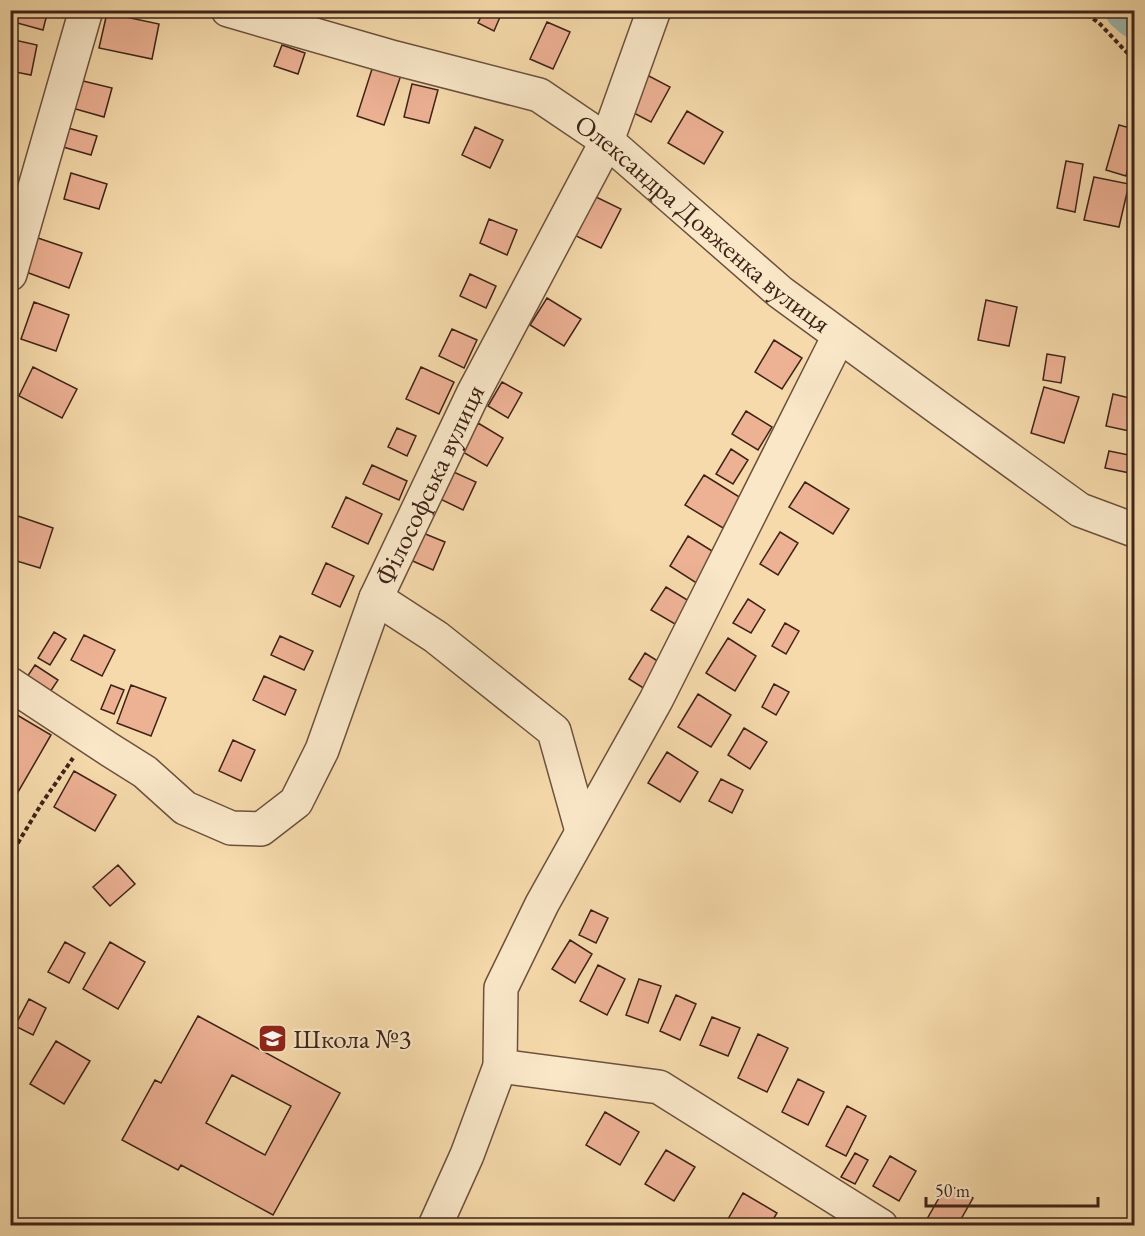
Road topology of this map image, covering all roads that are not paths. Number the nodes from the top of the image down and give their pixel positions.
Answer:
1 (86, 10) edge
2 (228, 10) edge
3 (654, 10) edge
4 (608, 141) junction
5 (10, 274) edge
6 (839, 336) junction
7 (1134, 530) edge
8 (376, 598) junction
9 (10, 684) edge
10 (582, 831) junction
11 (500, 1065) junction
12 (435, 1226) edge
13 (881, 1226) edge

1 - 5 street
2 - 4 street, Олександра Довженка вулиця
3 - 4 street, Філософська вулиця
4 - 6 street, Олександра Довженка вулиця
4 - 8 street, Філософська вулиця
6 - 7 street, Олександра Довженка вулиця
6 - 10 street
8 - 9 street, Філософська вулиця
8 - 10 street
10 - 11 street
11 - 12 street
11 - 13 street

